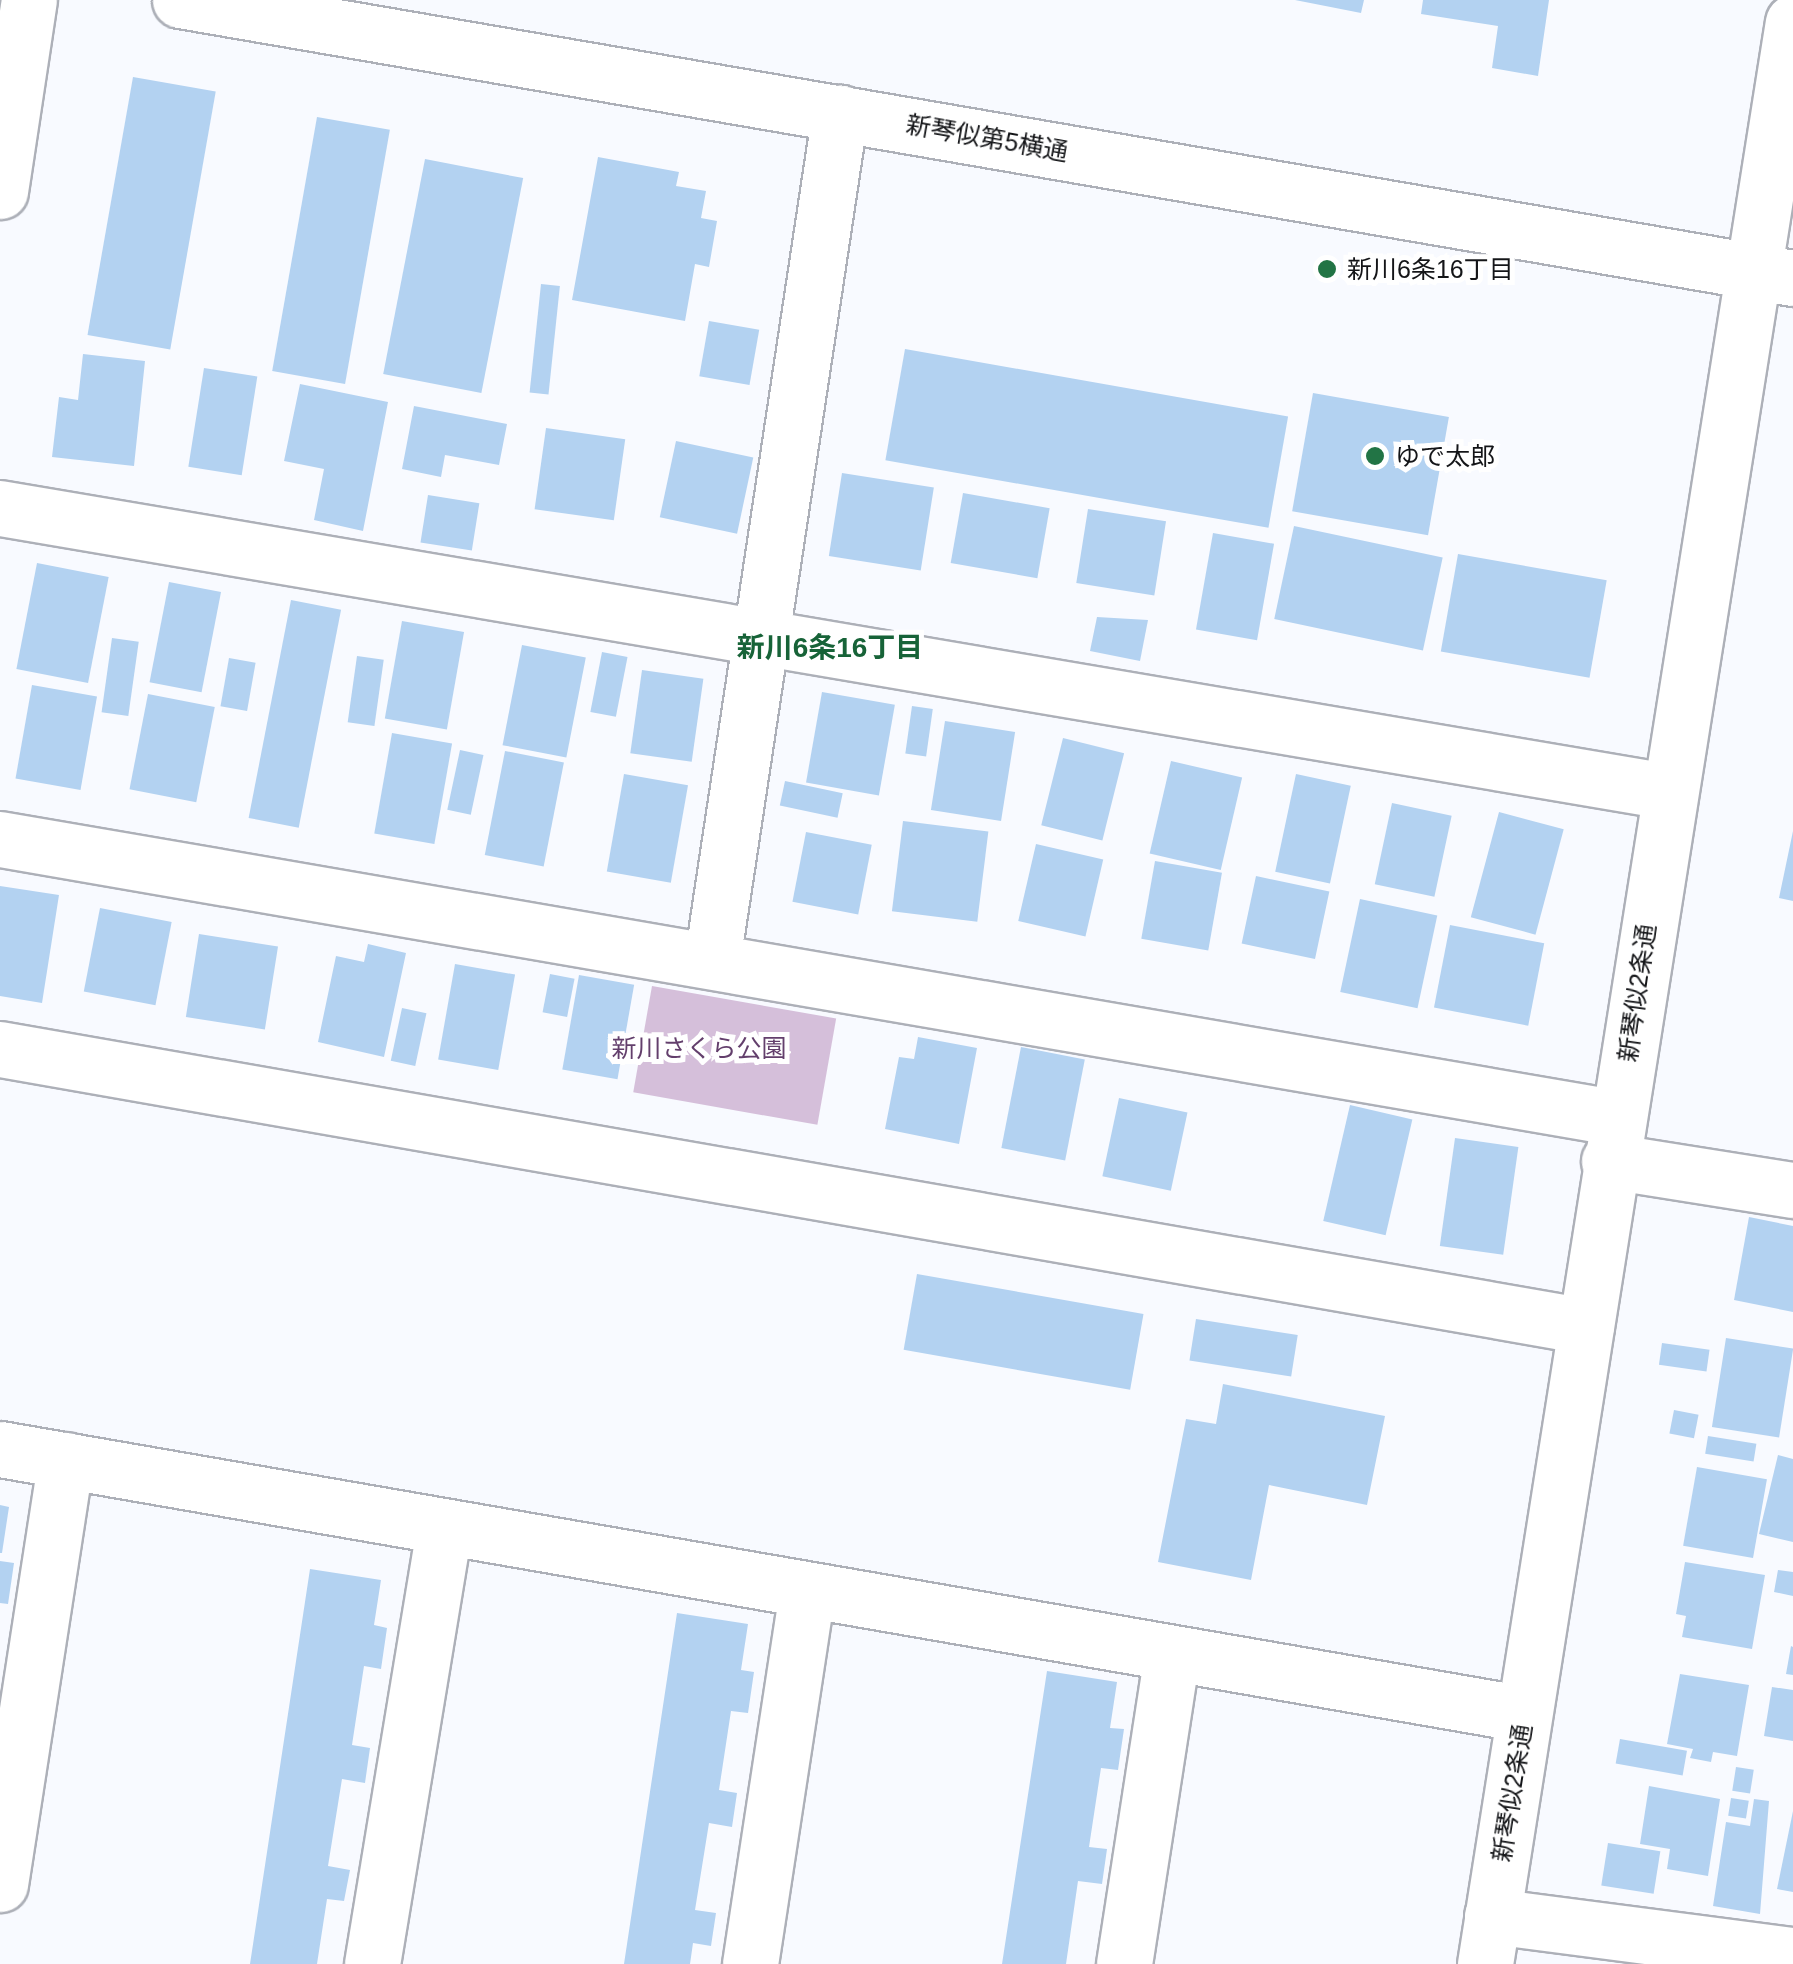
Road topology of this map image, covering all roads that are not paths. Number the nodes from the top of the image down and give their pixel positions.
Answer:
1 (29, 0) edge
2 (180, 0) edge
3 (1793, 22) edge
4 (840, 113) junction
5 (0, 191) edge
6 (1772, 274) edge
7 (0, 508) edge
8 (758, 639) junction
9 (1667, 791) junction
10 (0, 838) edge
11 (712, 960) junction
12 (0, 1049) edge
13 (1614, 1140) junction
14 (1793, 1190) edge
15 (1586, 1326) junction
16 (0, 1449) edge
17 (66, 1460) junction
18 (444, 1527) junction
19 (807, 1592) junction
20 (1172, 1655) junction
21 (1524, 1714) junction
22 (0, 1884) edge
23 (1488, 1940) edge
24 (1793, 1955) edge
25 (372, 1964) edge
26 (750, 1964) edge
27 (1124, 1964) edge

1 - 5 street
2 - 4 street, 新琴似第5横通
3 - 6 street, 新琴似2条通
4 - 6 street, 新琴似第5横通
4 - 8 street
6 - 9 street, 新琴似2条通
7 - 8 street
8 - 9 street
8 - 11 street
9 - 13 street, 新琴似2条通
10 - 11 street
11 - 13 street
12 - 15 street
13 - 14 street
13 - 15 street, 新琴似2条通
15 - 21 street, 新琴似2条通
16 - 17 street
17 - 18 street
17 - 22 street
18 - 19 street
18 - 25 street
19 - 20 street
19 - 26 street
20 - 21 street
20 - 27 street
21 - 23 street, 新琴似2条通
23 - 24 street

